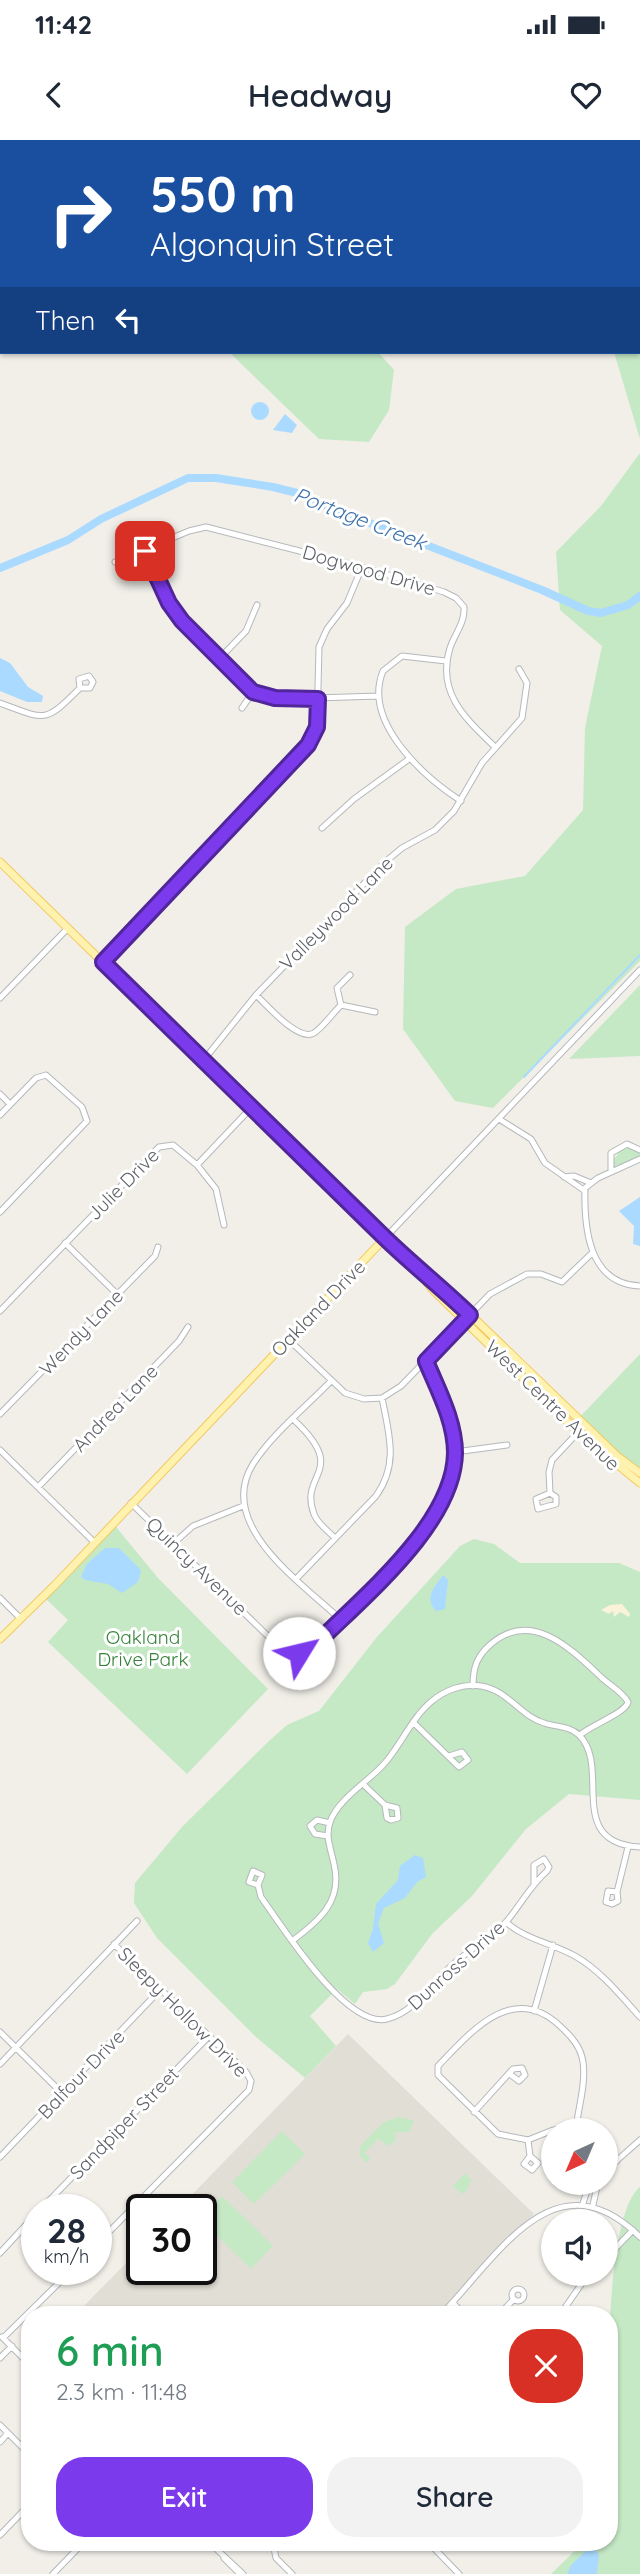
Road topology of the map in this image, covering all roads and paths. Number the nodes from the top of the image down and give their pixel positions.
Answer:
1 (145, 551) junction
2 (115, 562) dead end
3 (362, 567) junction
4 (257, 605) dead end
5 (219, 659) junction
6 (446, 662) junction
7 (519, 669) dead end
8 (80, 688) dead end
9 (253, 692) junction
10 (379, 696) junction
11 (318, 699) junction
12 (0, 703) edge
13 (242, 708) dead end
14 (495, 747) junction
15 (409, 759) junction
16 (461, 801) junction
17 (322, 828) dead end
18 (0, 862) edge
19 (68, 928) junction
20 (103, 962) junction
21 (640, 970) edge
22 (350, 975) dead end
23 (256, 995) junction
24 (0, 998) edge
25 (341, 1004) junction
26 (374, 1012) dead end
27 (203, 1061) junction
28 (0, 1094) edge
29 (10, 1104) junction
30 (251, 1108) junction
31 (0, 1115) edge
32 (499, 1119) junction
33 (640, 1150) edge
34 (640, 1159) edge
35 (197, 1165) junction
36 (611, 1172) junction
37 (564, 1177) junction
38 (591, 1183) junction
39 (585, 1191) junction
40 (0, 1212) edge
41 (224, 1225) dead end
42 (385, 1238) junction
43 (65, 1243) junction
44 (158, 1247) dead end
45 (592, 1254) junction
46 (639, 1288) edge
47 (117, 1294) junction
48 (0, 1311) edge
49 (467, 1318) junction
50 (188, 1327) dead end
51 (288, 1339) junction
52 (426, 1361) junction
53 (331, 1381) junction
54 (382, 1398) junction
55 (0, 1414) edge
56 (294, 1420) junction
57 (581, 1429) junction
58 (507, 1445) dead end
59 (0, 1450) edge
60 (455, 1452) junction
61 (640, 1473) edge
62 (640, 1483) edge
63 (38, 1487) junction
64 (550, 1493) dead end
65 (131, 1503) junction
66 (243, 1506) junction
67 (335, 1538) junction
68 (94, 1542) junction
69 (174, 1543) junction
70 (296, 1578) junction
71 (0, 1598) edge
72 (20, 1618) junction
73 (340, 1619) junction
74 (0, 1639) edge
75 (473, 1686) junction
76 (415, 1724) junction
77 (580, 1735) junction
78 (449, 1756) dead end
79 (364, 1785) junction
80 (385, 1805) dead end
81 (330, 1823) junction
82 (328, 1836) junction
83 (628, 1847) junction
84 (640, 1847) edge
85 (534, 1883) dead end
86 (258, 1885) dead end
87 (617, 1892) dead end
88 (137, 1921) dead end
89 (506, 1922) junction
90 (292, 1941) junction
91 (114, 1944) junction
92 (554, 1945) junction
93 (161, 1989) junction
94 (534, 2011) junction
95 (640, 2017) edge
96 (0, 2032) edge
97 (209, 2036) junction
98 (16, 2048) junction
99 (0, 2064) edge
100 (510, 2075) dead end
101 (63, 2094) junction
102 (474, 2112) junction
103 (577, 2118) edge
104 (541, 2135) edge
105 (528, 2140) junction
106 (640, 2140) edge
107 (530, 2156) dead end
108 (0, 2157) edge
109 (618, 2160) edge
110 (55, 2194) edge
111 (586, 2195) edge
112 (595, 2195) edge
113 (583, 2203) junction
114 (593, 2205) junction
115 (112, 2229) edge
116 (21, 2230) edge
117 (633, 2230) junction
118 (640, 2237) edge
119 (618, 2246) edge
120 (0, 2253) edge
121 (56, 2285) edge
122 (580, 2286) edge
123 (514, 2299) dead end
124 (451, 2305) edge
125 (33, 2306) edge
126 (507, 2306) edge
127 (566, 2306) edge
128 (21, 2317) edge
129 (1, 2336) edge
130 (12, 2346) junction
131 (21, 2355) edge
132 (0, 2358) edge
133 (0, 2425) edge
134 (8, 2433) junction
135 (0, 2442) edge
136 (21, 2446) edge
137 (21, 2513) edge
138 (0, 2535) edge
139 (75, 2551) edge
140 (219, 2551) edge
141 (274, 2551) edge
142 (437, 2551) edge
143 (53, 2574) edge
144 (241, 2574) edge
145 (292, 2574) edge
146 (459, 2574) edge

1 - 2 street, Dogwood Drive
1 - 3 street, Dogwood Drive
1 - 5 street
3 - 6 street, Dogwood Drive
3 - 11 street
4 - 5 street
5 - 9 street
6 - 10 street
6 - 14 street
7 - 14 street, Valleywood Lane
8 - 12 street
9 - 11 street
9 - 13 street
10 - 11 street
10 - 15 street
11 - 20 street
14 - 16 street, Valleywood Lane
15 - 16 street
15 - 17 street
16 - 23 street, Valleywood Lane
18 - 19 main road, West Centre Avenue
19 - 20 main road, West Centre Avenue
19 - 24 street
20 - 27 main road, West Centre Avenue
21 - 32 street, Oakland Drive
22 - 25 street
23 - 25 street
23 - 27 street, Valleywood Lane
25 - 26 street
27 - 30 main road, West Centre Avenue
28 - 29 street
29 - 31 street
29 - 40 street
30 - 35 street
30 - 42 main road, West Centre Avenue
32 - 37 street
32 - 42 street, Oakland Drive
33 - 36 street
34 - 36 street
35 - 41 street
35 - 43 street, Julie Drive
36 - 38 street
37 - 38 street
37 - 39 street
38 - 39 street
39 - 45 street
42 - 49 main road, West Centre Avenue
42 - 51 main road, Oakland Drive
43 - 47 street
43 - 48 street, Julie Drive
44 - 47 street, Wendy Lane
45 - 46 street
45 - 49 street
47 - 55 street, Wendy Lane
49 - 52 street
49 - 57 main road, West Centre Avenue
50 - 63 street, Andrea Lane
51 - 53 street
51 - 65 main road, Oakland Drive
52 - 54 street
52 - 60 street
53 - 54 street
53 - 56 street
54 - 67 street
56 - 66 street
56 - 67 street
57 - 61 main road, West Centre Avenue
57 - 62 main road, West Centre Avenue
57 - 64 street
58 - 60 street
59 - 63 street
60 - 73 street
63 - 68 street
65 - 68 main road, Oakland Drive
65 - 69 street, Quincy Avenue
66 - 69 street
66 - 70 street
67 - 70 street
68 - 72 main road, Oakland Drive
69 - 73 street, Quincy Avenue
70 - 73 street
71 - 72 street
72 - 74 main road, Oakland Drive
75 - 76 street
75 - 77 street
75 - 77 street
76 - 78 street
76 - 79 street
77 - 83 street
79 - 80 street
79 - 81 street
81 - 82 street
81 - 82 street
82 - 90 street
83 - 84 street
83 - 87 street
85 - 89 street, Dunross Drive
86 - 90 street, Dunross Drive
88 - 91 street
89 - 90 street, Dunross Drive
89 - 92 street
91 - 93 street, Sleepy Hollow Drive
91 - 98 street
92 - 94 street
92 - 95 street
93 - 97 street, Sleepy Hollow Drive
93 - 101 street, Balfour Drive
94 - 102 street
94 - 103 street
96 - 98 street
97 - 110 street, Sandpiper Street
97 - 115 street, Sleepy Hollow Drive
98 - 99 street
98 - 101 street
100 - 102 street
101 - 108 street, Balfour Drive
102 - 105 street
104 - 105 street
105 - 107 street
106 - 109 street
111 - 113 street
112 - 114 street
113 - 114 street
113 - 124 street
114 - 117 street
116 - 120 street, Sandpiper Street
117 - 118 street
117 - 119 street
121 - 125 street
122 - 127 street
123 - 126 street
128 - 129 street
129 - 130 street
130 - 131 street
130 - 132 street
133 - 134 street
134 - 135 street
134 - 136 street
137 - 138 street
139 - 143 street
140 - 144 street
141 - 145 street
142 - 146 street

